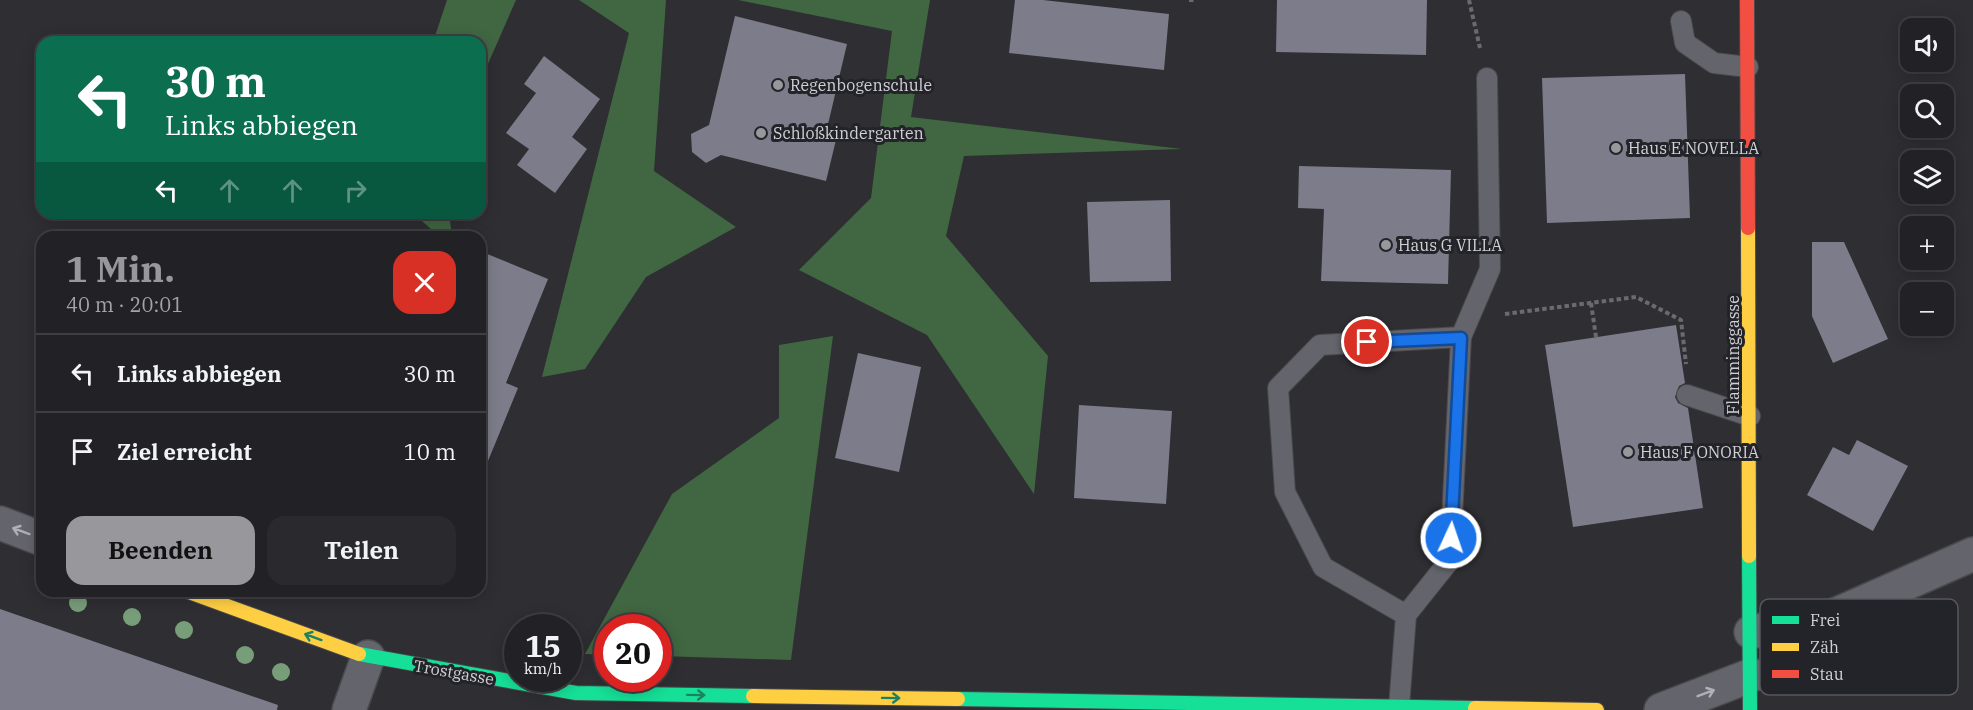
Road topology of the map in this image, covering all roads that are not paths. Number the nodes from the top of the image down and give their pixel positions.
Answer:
1 (1748, 0) edge
2 (1682, 21) dead end
3 (1748, 68) junction
4 (1487, 78) road end
5 (1461, 338) junction
6 (1687, 395) dead end
7 (1750, 416) junction
8 (0, 523) edge
9 (36, 537) edge
10 (1973, 554) edge
11 (203, 597) edge
12 (1871, 599) edge
13 (1406, 615) junction
14 (1760, 630) edge
15 (1751, 632) junction
16 (368, 657) junction
17 (1752, 675) junction
18 (1399, 707) junction
19 (349, 710) edge
20 (1597, 710) edge
21 (1661, 710) edge
22 (1750, 710) edge

1 - 3 street, Flamminggasse
2 - 3 lane
3 - 7 street, Flamminggasse
4 - 5 lane
5 - 13 lane
5 - 13 lane
6 - 7 lane
7 - 15 street, Flamminggasse
9 -> 8 street
10 - 12 street
16 -> 11 street, Trostgasse
13 - 18 lane
14 - 15 street
15 - 17 street, Flamminggasse
16 -> 18 street, Trostgasse
16 - 19 street
21 -> 17 street
17 - 22 street, Flamminggasse
18 - 20 street, Trostgasse

